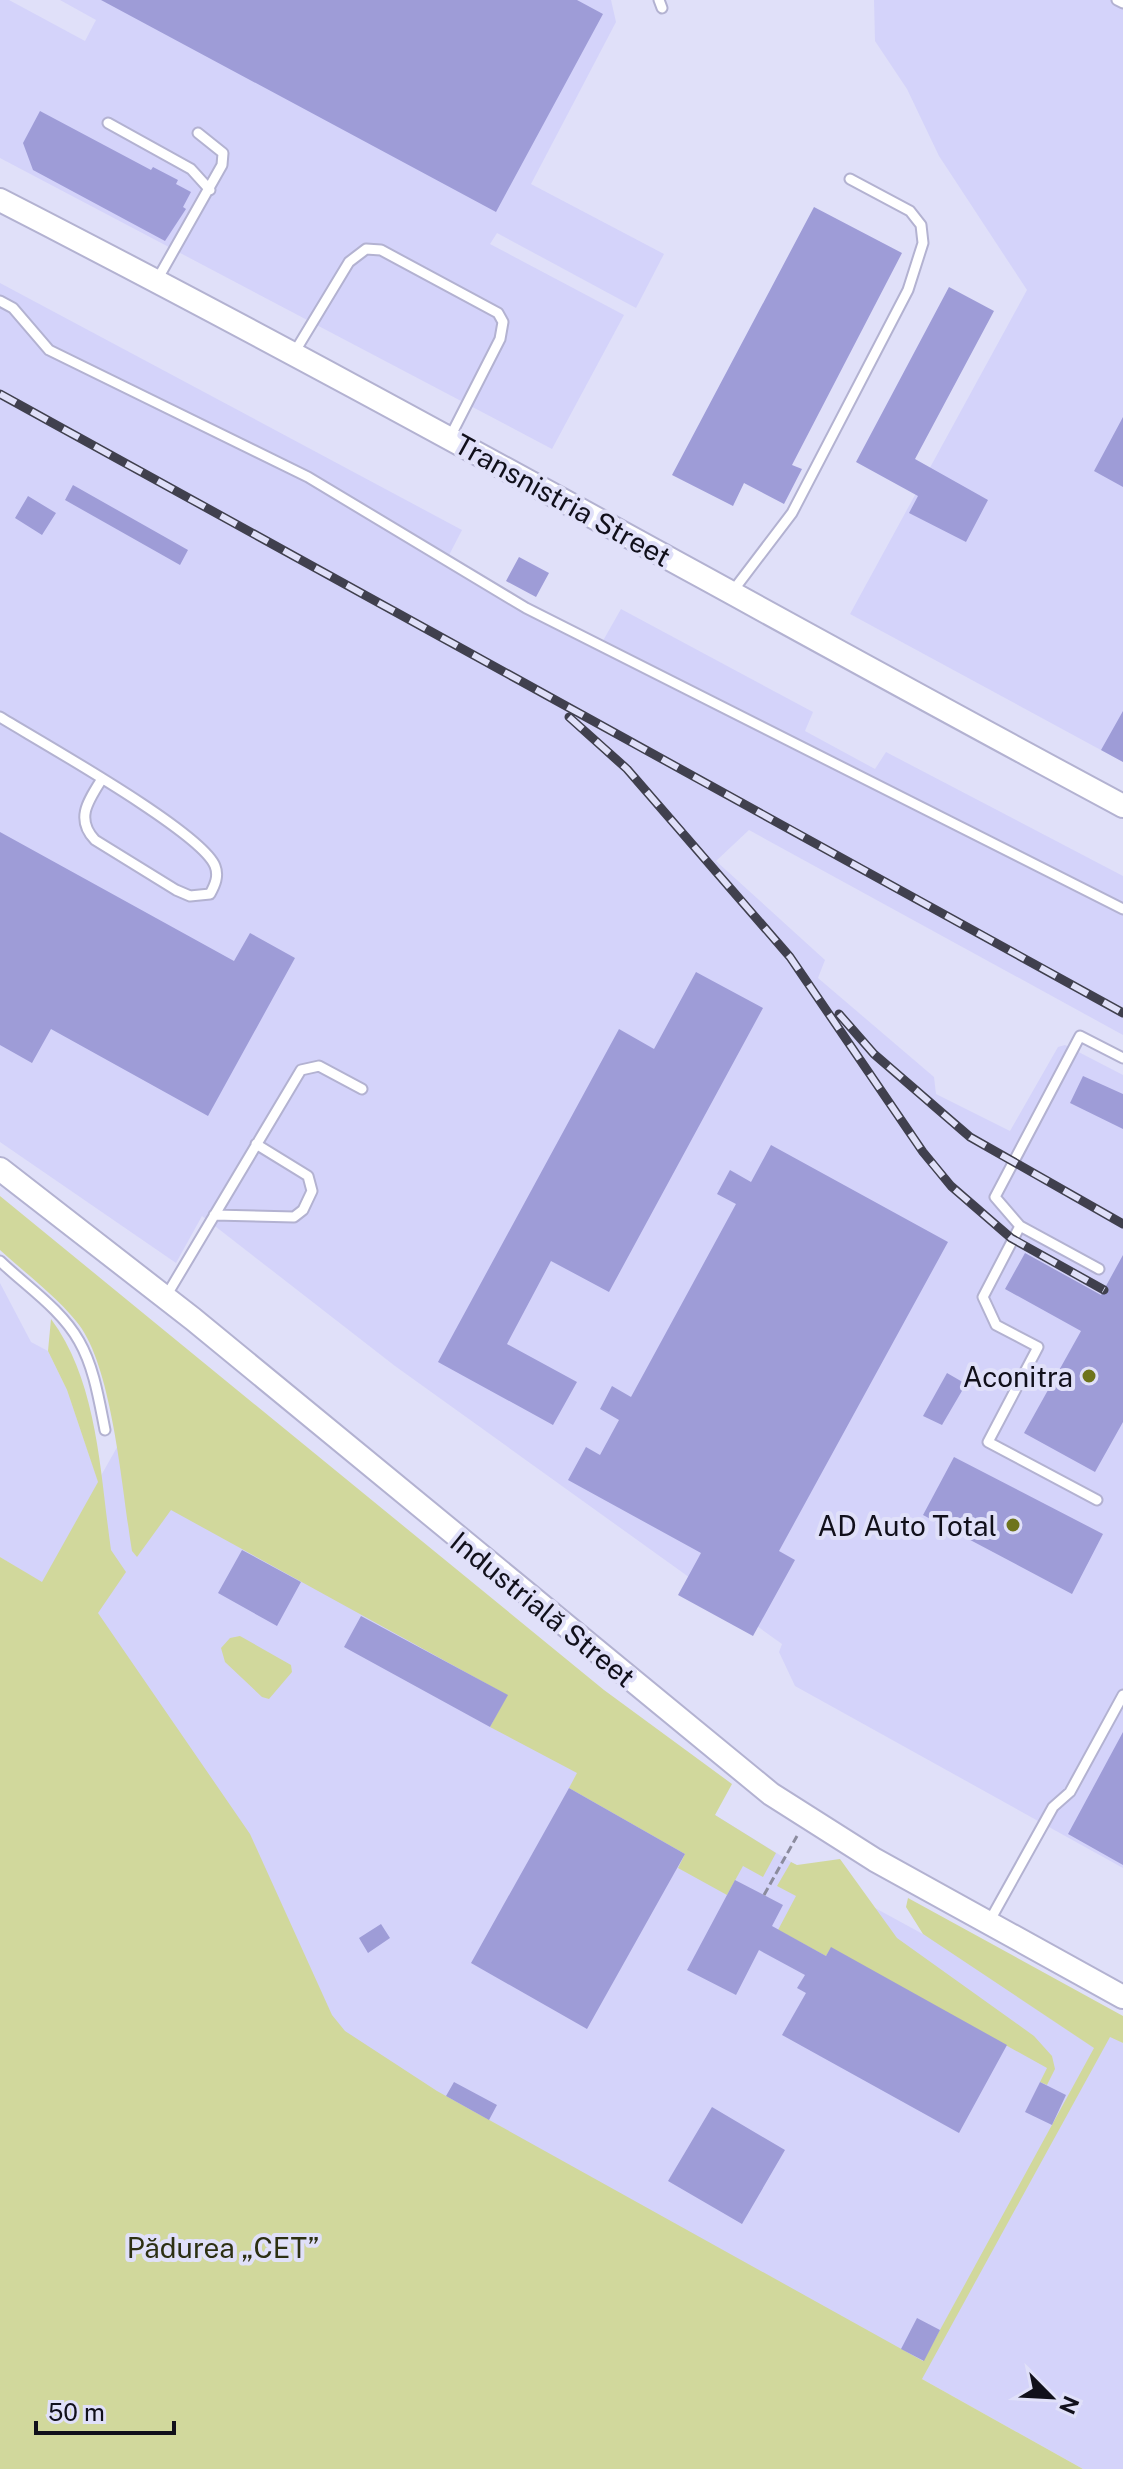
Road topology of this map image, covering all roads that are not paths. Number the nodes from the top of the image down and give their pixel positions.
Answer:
1 (1117, 0) edge
2 (1123, 3) edge
3 (108, 123) dead end
4 (198, 133) dead end
5 (850, 179) dead end
6 (210, 190) junction
7 (0, 200) edge
8 (157, 280) junction
9 (0, 301) edge
10 (294, 353) junction
11 (450, 437) junction
12 (730, 595) junction
13 (0, 717) edge
14 (102, 779) junction
15 (1123, 806) edge
16 (1123, 909) edge
17 (1123, 1058) edge
18 (362, 1089) dead end
19 (256, 1144) junction
20 (0, 1169) edge
21 (214, 1215) junction
22 (1020, 1226) junction
23 (0, 1261) edge
24 (1099, 1269) dead end
25 (165, 1298) junction
26 (105, 1430) dead end
27 (1097, 1500) dead end
28 (1123, 1695) edge
29 (987, 1925) junction
30 (1123, 1997) edge

1 - 2 lane
3 - 6 lane
4 - 6 lane
5 - 12 lane
6 - 8 lane
7 - 8 street, Transnistria Street
8 - 10 street, Transnistria Street
9 - 16 lane
10 - 11 street, Transnistria Street
10 - 11 lane
11 - 12 street, Transnistria Street
12 - 15 street, Transnistria Street
13 - 14 lane
14 - 14 lane
17 - 22 lane
18 - 19 lane
19 - 21 lane
19 - 21 lane
20 - 25 street, Industrială Street
21 - 25 lane
22 - 24 lane
22 - 27 lane
23 - 26 lane
25 - 29 street, Industrială Street
28 - 29 lane
29 - 30 street, Industrială Street

